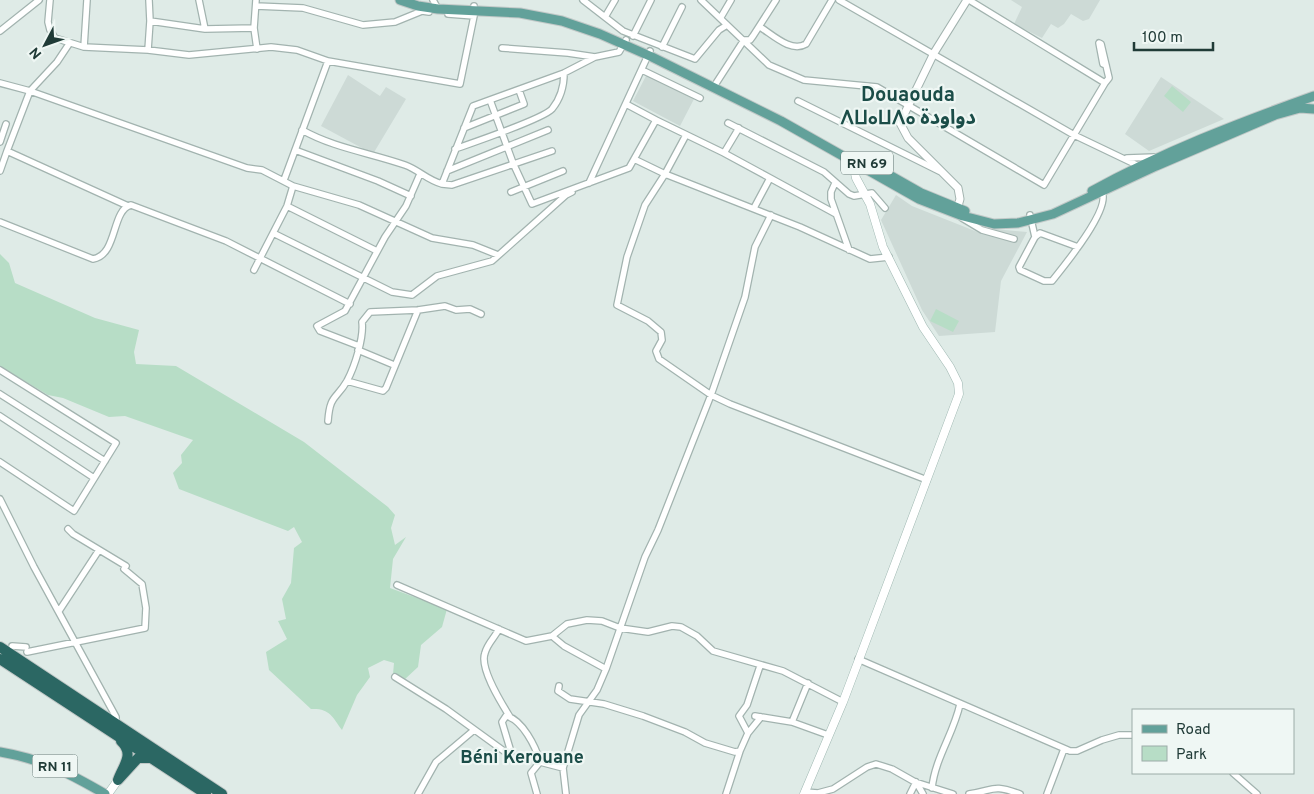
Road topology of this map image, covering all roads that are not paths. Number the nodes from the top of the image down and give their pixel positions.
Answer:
1 (39, 0) edge
2 (50, 0) edge
3 (87, 0) edge
4 (148, 0) edge
5 (199, 0) edge
6 (400, 0) edge
7 (417, 0) edge
8 (583, 0) edge
9 (616, 0) edge
10 (651, 0) edge
11 (701, 0) edge
12 (731, 0) edge
13 (776, 0) edge
14 (832, 0) edge
15 (839, 0) edge
16 (968, 0) edge
17 (256, 3) edge
18 (436, 4) edge
19 (682, 7) dead end
20 (474, 11) junction
21 (605, 17) junction
22 (721, 17) junction
23 (150, 21) junction
24 (727, 25) junction
25 (760, 27) junction
26 (254, 28) junction
27 (205, 29) junction
28 (0, 31) edge
29 (753, 36) junction
30 (624, 39) junction
31 (744, 40) junction
32 (69, 44) junction
33 (84, 47) junction
34 (662, 47) junction
35 (502, 48) dead end
36 (257, 49) junction
37 (148, 50) junction
38 (649, 53) junction
39 (934, 53) junction
40 (758, 54) junction
41 (595, 57) junction
42 (328, 61) junction
43 (1106, 65) dead end
44 (642, 70) junction
45 (564, 73) junction
46 (0, 83) edge
47 (1105, 83) junction
48 (715, 86) junction
49 (519, 90) junction
50 (30, 92) junction
51 (1314, 96) edge
52 (700, 98) dead end
53 (490, 100) junction
54 (798, 101) dead end
55 (626, 104) junction
56 (909, 106) junction
57 (1314, 109) edge
58 (496, 116) junction
59 (656, 120) junction
60 (728, 123) dead end
61 (6, 124) dead end
62 (464, 128) junction
63 (739, 128) junction
64 (302, 130) junction
65 (548, 130) dead end
66 (502, 132) junction
67 (686, 135) junction
68 (1074, 135) junction
69 (0, 142) edge
70 (507, 147) junction
71 (454, 149) junction
72 (295, 150) junction
73 (7, 151) junction
74 (552, 151) dead end
75 (724, 154) junction
76 (1120, 157) junction
77 (1157, 157) junction
78 (853, 158) junction
79 (634, 159) junction
80 (513, 163) junction
81 (1136, 170) junction
82 (0, 171) edge
83 (447, 171) junction
84 (562, 171) dead end
85 (943, 173) junction
86 (420, 174) junction
87 (665, 174) junction
88 (770, 178) junction
89 (284, 180) junction
90 (835, 183) junction
91 (442, 184) junction
92 (586, 184) junction
93 (293, 186) junction
94 (525, 186) junction
95 (511, 192) dead end
96 (1102, 192) junction
97 (865, 194) junction
98 (411, 196) junction
99 (128, 206) junction
100 (287, 206) junction
101 (754, 208) junction
102 (885, 208) dead end
103 (957, 211) junction
104 (836, 214) junction
105 (771, 215) junction
106 (1031, 218) junction
107 (396, 220) junction
108 (0, 222) edge
109 (274, 233) junction
110 (1035, 237) junction
111 (1014, 239) dead end
112 (1078, 247) junction
113 (849, 250) junction
114 (376, 251) junction
115 (498, 255) junction
116 (888, 257) junction
117 (260, 259) junction
118 (254, 270) dead end
119 (363, 278) junction
120 (350, 304) junction
121 (418, 310) junction
122 (481, 314) dead end
123 (358, 348) junction
124 (394, 364) junction
125 (0, 370) edge
126 (347, 381) junction
127 (0, 394) edge
128 (711, 395) junction
129 (0, 416) edge
130 (328, 421) dead end
131 (105, 461) junction
132 (0, 462) edge
133 (94, 478) junction
134 (927, 480) junction
135 (0, 499) edge
136 (68, 529) dead end
137 (99, 550) junction
138 (397, 585) dead end
139 (59, 611) junction
140 (620, 628) junction
141 (499, 629) junction
142 (552, 636) junction
143 (77, 642) junction
144 (12, 646) dead end
145 (0, 647) edge
146 (0, 659) edge
147 (858, 660) junction
148 (760, 666) junction
149 (606, 670) junction
150 (395, 677) dead end
151 (808, 683) junction
152 (559, 686) dead end
153 (586, 702) junction
154 (842, 702) junction
155 (960, 704) junction
156 (82, 712) junction
157 (510, 717) junction
158 (792, 722) junction
159 (116, 723) junction
160 (474, 730) junction
161 (748, 733) junction
162 (1132, 735) edge
163 (828, 736) junction
164 (1064, 749) junction
165 (740, 751) junction
166 (0, 752) edge
167 (152, 759) junction
168 (540, 762) junction
169 (563, 768) junction
170 (1234, 774) edge
171 (118, 780) junction
172 (916, 782) junction
173 (932, 788) junction
174 (804, 793) edge
175 (819, 793) edge
176 (1255, 793) edge
177 (106, 794) edge
178 (206, 794) edge
179 (222, 794) edge
180 (418, 794) edge
181 (537, 794) edge
182 (566, 794) edge
183 (726, 794) edge
184 (910, 794) edge
185 (923, 794) edge
186 (954, 794) edge
187 (969, 794) edge
188 (1020, 794) edge
189 (1047, 794) edge

1 - 28 street
2 - 32 street
3 - 33 street
4 - 23 street
5 - 27 street
6 - 18 main road, RN 69
7 - 18 main road, RN 69
8 - 21 street
9 - 21 street
10 - 30 street
11 - 22 street
12 - 22 street
13 - 25 street
14 - 25 street
15 - 39 street
16 - 39 street
16 - 47 street
17 - 20 street
17 - 26 street
18 - 20 main road, RN 69
19 - 34 street
20 - 30 main road, RN 69
20 - 42 street
21 - 30 street
22 - 24 street
23 - 27 street
23 - 37 street
24 - 31 street
24 - 34 street
25 - 29 street
26 - 27 street
26 - 36 street
29 - 31 street
29 - 40 street
30 - 34 street
30 - 38 main road, RN 69
30 - 41 street
31 - 40 street
31 - 48 street
32 - 33 street
32 - 50 street
33 - 37 street
35 - 41 street
36 - 37 street
36 - 42 street
38 - 44 street
38 - 48 main road, RN 69
39 - 56 street
39 - 68 street
40 - 56 street
41 - 45 street
42 - 64 street
43 - 47 street
44 - 52 street
44 - 55 street
45 - 49 street
45 - 66 street
46 - 50 street
47 - 68 street
48 - 78 main road, RN 69
49 - 53 street
49 - 58 street
50 - 73 street
50 - 89 street
51 - 77 main road, RN 69
53 - 58 street
53 - 62 street
54 - 85 street
55 - 59 street
55 - 92 street
56 - 68 street
56 - 85 street
57 - 81 main road, RN 69
58 - 62 street
58 - 66 street
59 - 67 street
59 - 79 street
60 - 63 street
61 - 69 street
62 - 71 street
63 - 75 street
63 - 90 street
64 - 72 street
64 - 86 street
65 - 70 street
66 - 70 street
66 - 71 street
67 - 75 street
67 - 87 street
68 - 76 street
70 - 80 street
70 - 83 street
71 - 83 street
72 - 89 street
72 - 98 street
73 - 82 street
73 - 99 street
74 - 80 street
75 - 88 street
76 - 77 street
76 - 81 street
76 - 81 street
77 - 81 main road, RN 69
78 - 97 main road
78 - 103 main road, RN 69
79 - 87 street
79 - 92 street
80 - 91 street
80 - 94 street
81 - 96 main road, RN 69
81 - 106 main road, RN 69
83 - 91 street
84 - 94 street
85 - 103 street
86 - 91 street
86 - 98 street
87 - 101 street
87 - 128 street
88 - 101 street
88 - 104 street
89 - 93 street
90 - 97 street
90 - 104 street
92 - 94 street
92 - 115 street
93 - 100 street
93 - 107 street
94 - 95 street
96 - 106 main road, RN 69
96 - 112 street
97 - 102 street
97 - 116 main road
98 - 107 street
99 - 108 street
99 - 117 street
100 - 109 street
100 - 114 street
101 - 105 street
103 - 106 main road, RN 69
103 - 111 street
104 - 113 street
105 - 113 street
105 - 128 street
106 - 110 street
107 - 114 street
107 - 115 street
109 - 117 street
109 - 119 street
110 - 112 street
110 - 112 street
113 - 116 street
114 - 119 street
115 - 119 street
116 - 134 main road
117 - 118 street
117 - 120 street
119 - 120 street
120 - 123 street
121 - 122 street
121 - 123 street
121 - 124 street
123 - 124 street
123 - 126 street
124 - 126 street
125 - 131 street
126 - 130 street
127 - 131 street
128 - 134 street
128 - 140 street
129 - 133 street
131 - 133 street
132 - 133 street
134 - 147 main road
135 - 139 street
136 - 137 street
137 - 139 street
137 - 143 street
138 - 141 street
139 - 143 street
140 - 142 street
140 - 148 street
140 - 149 street
141 - 142 street
141 - 157 street
142 - 149 street
143 - 144 street
143 - 159 street
145 - 159 highway
146 - 156 highway
147 - 154 main road
147 - 155 street
148 - 151 street
148 - 161 street
149 - 153 street
150 - 160 street
151 - 154 street
151 - 158 street
152 - 153 street
153 - 165 street
153 - 169 street
154 - 163 main road
155 - 164 street
155 - 173 street
156 - 167 highway
156 - 171 highway
157 - 160 street
157 - 168 street
158 - 161 street
158 - 163 street
159 - 179 highway
160 - 180 street
161 - 165 street
162 - 164 street
163 - 174 main road
164 - 189 street
165 - 183 street
166 - 177 main road, RN 11
167 - 171 highway
167 - 178 highway
168 - 169 street
168 - 181 street
169 - 182 street
170 - 176 street
171 - 177 main road
172 - 173 street
172 - 175 street
172 - 184 street
172 - 185 street
173 - 186 street
174 - 175 street
187 - 188 street

